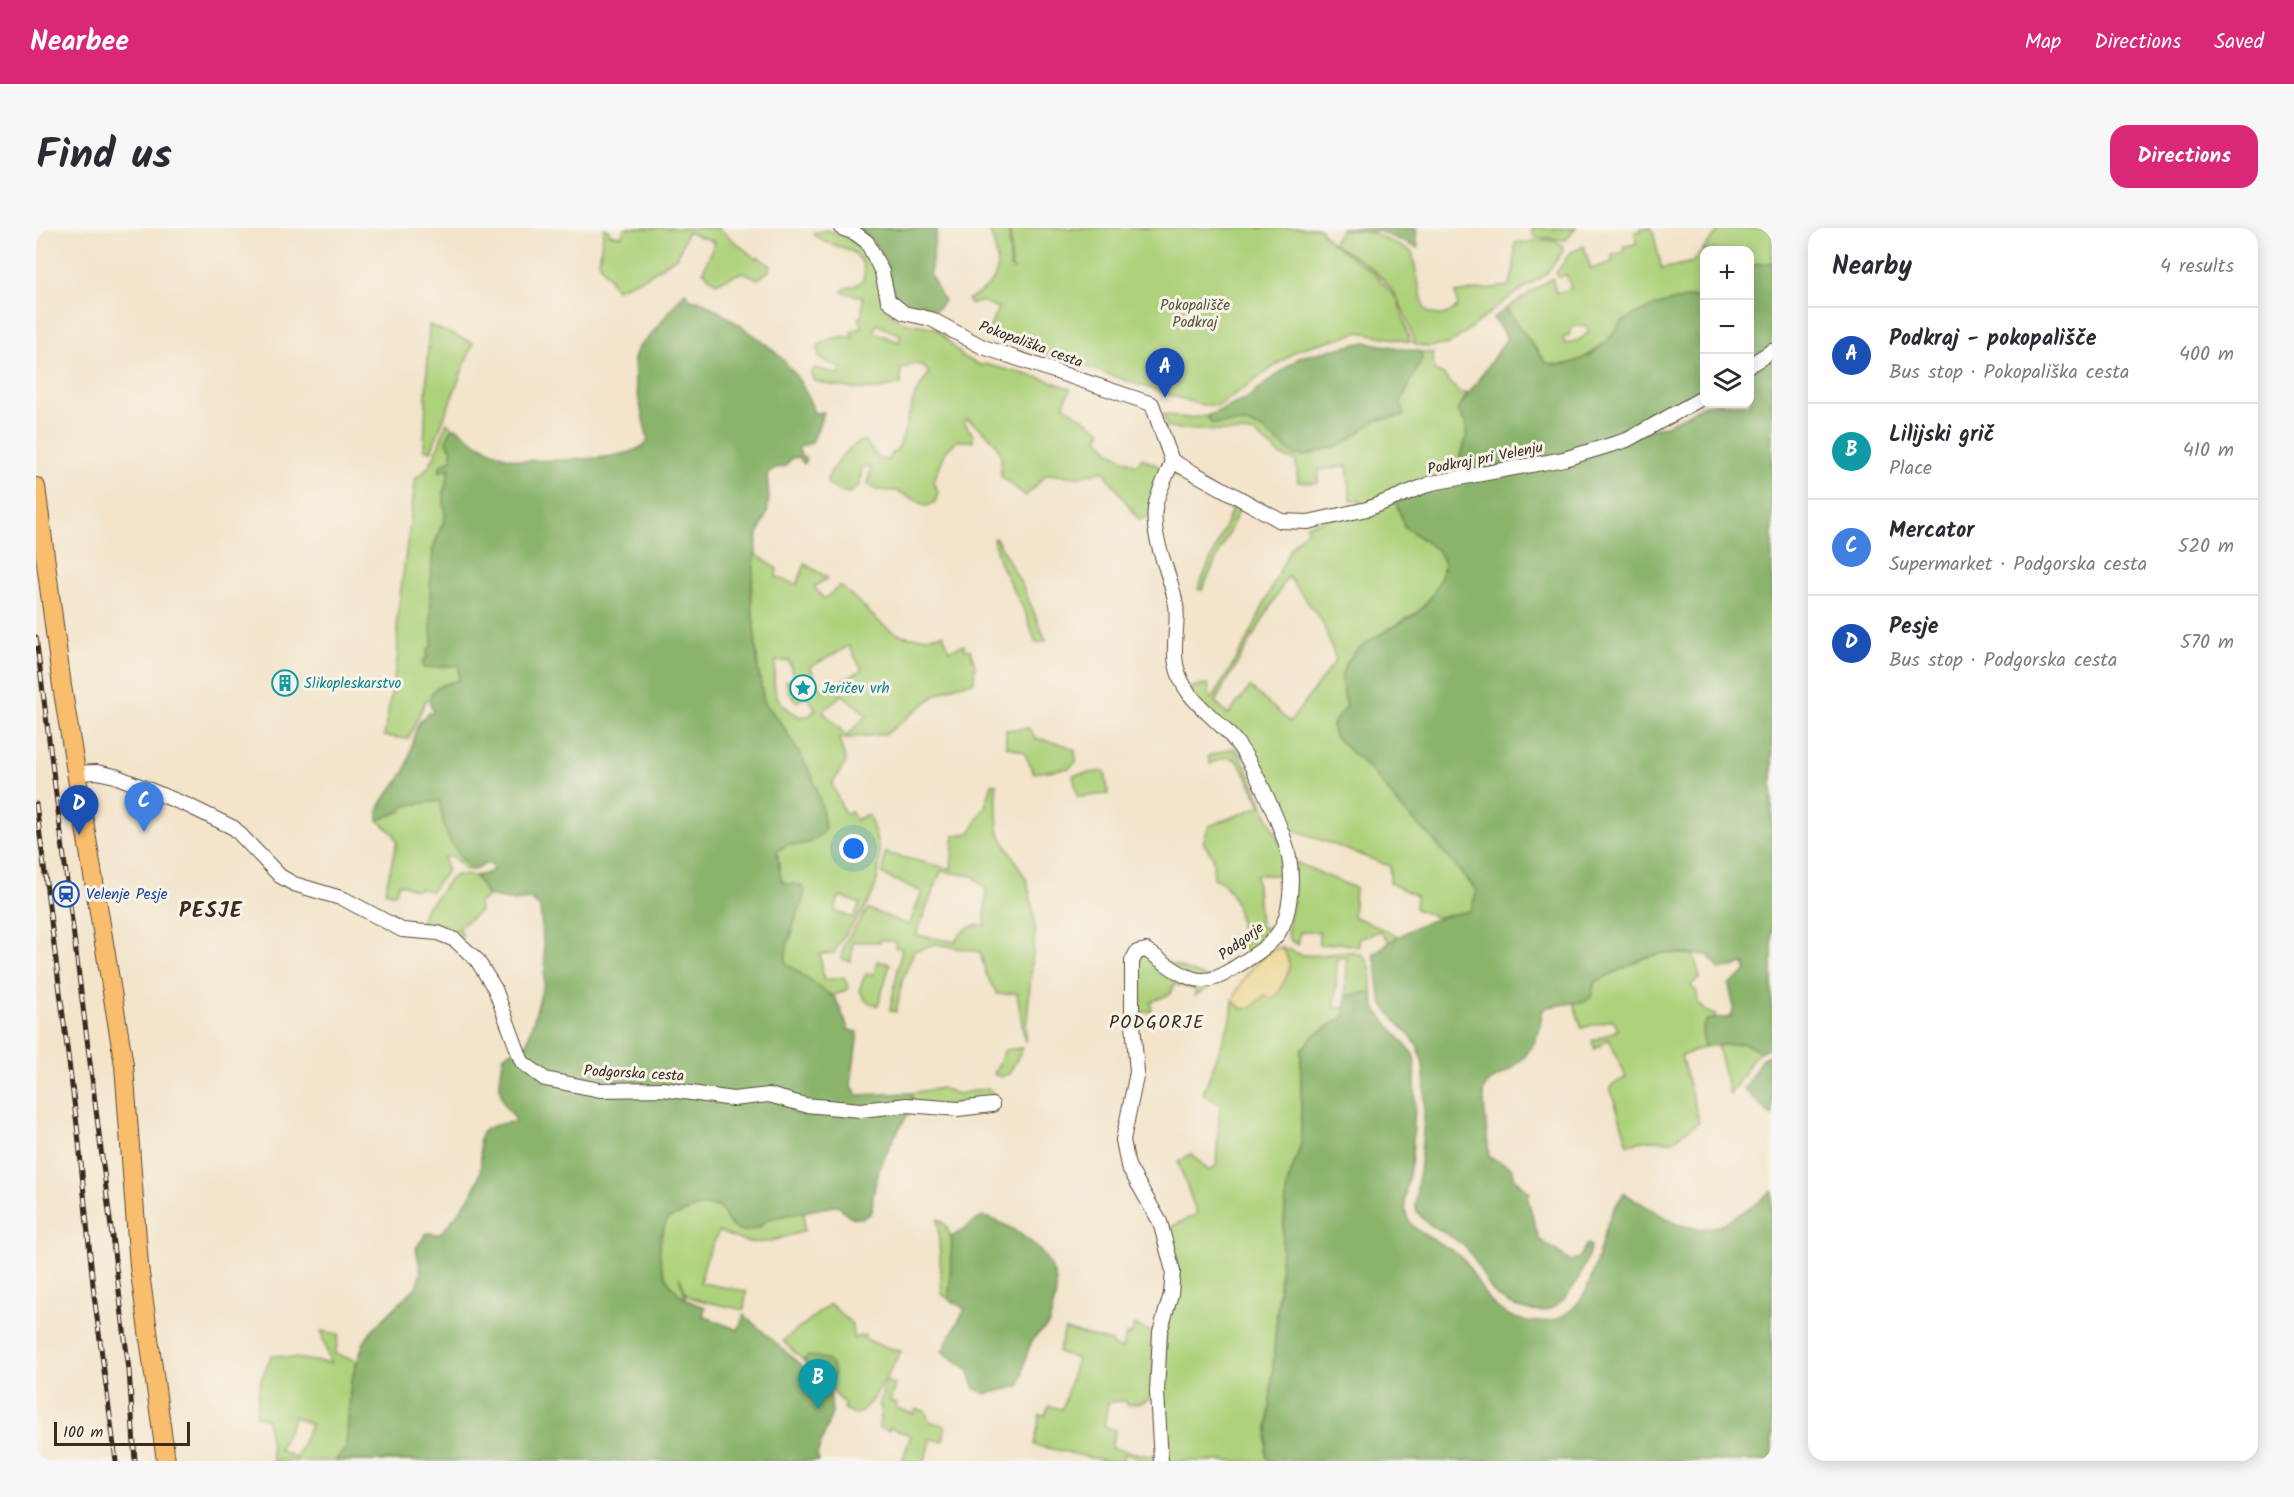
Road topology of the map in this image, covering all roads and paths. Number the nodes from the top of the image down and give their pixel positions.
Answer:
1 (841, 228) edge
2 (1772, 351) edge
3 (1754, 362) edge
4 (1700, 400) edge
5 (1172, 461) junction
6 (36, 487) edge
7 (76, 773) junction
8 (992, 1105) dead end
9 (166, 1461) edge
10 (1161, 1461) edge

1 - 5 street, Pokopališka cesta
2 - 3 street
4 - 5 street, Podkraj pri Velenju
5 - 10 street, Podgorje
6 - 7 main road
7 - 8 street, Podgorska cesta
7 - 9 main road

